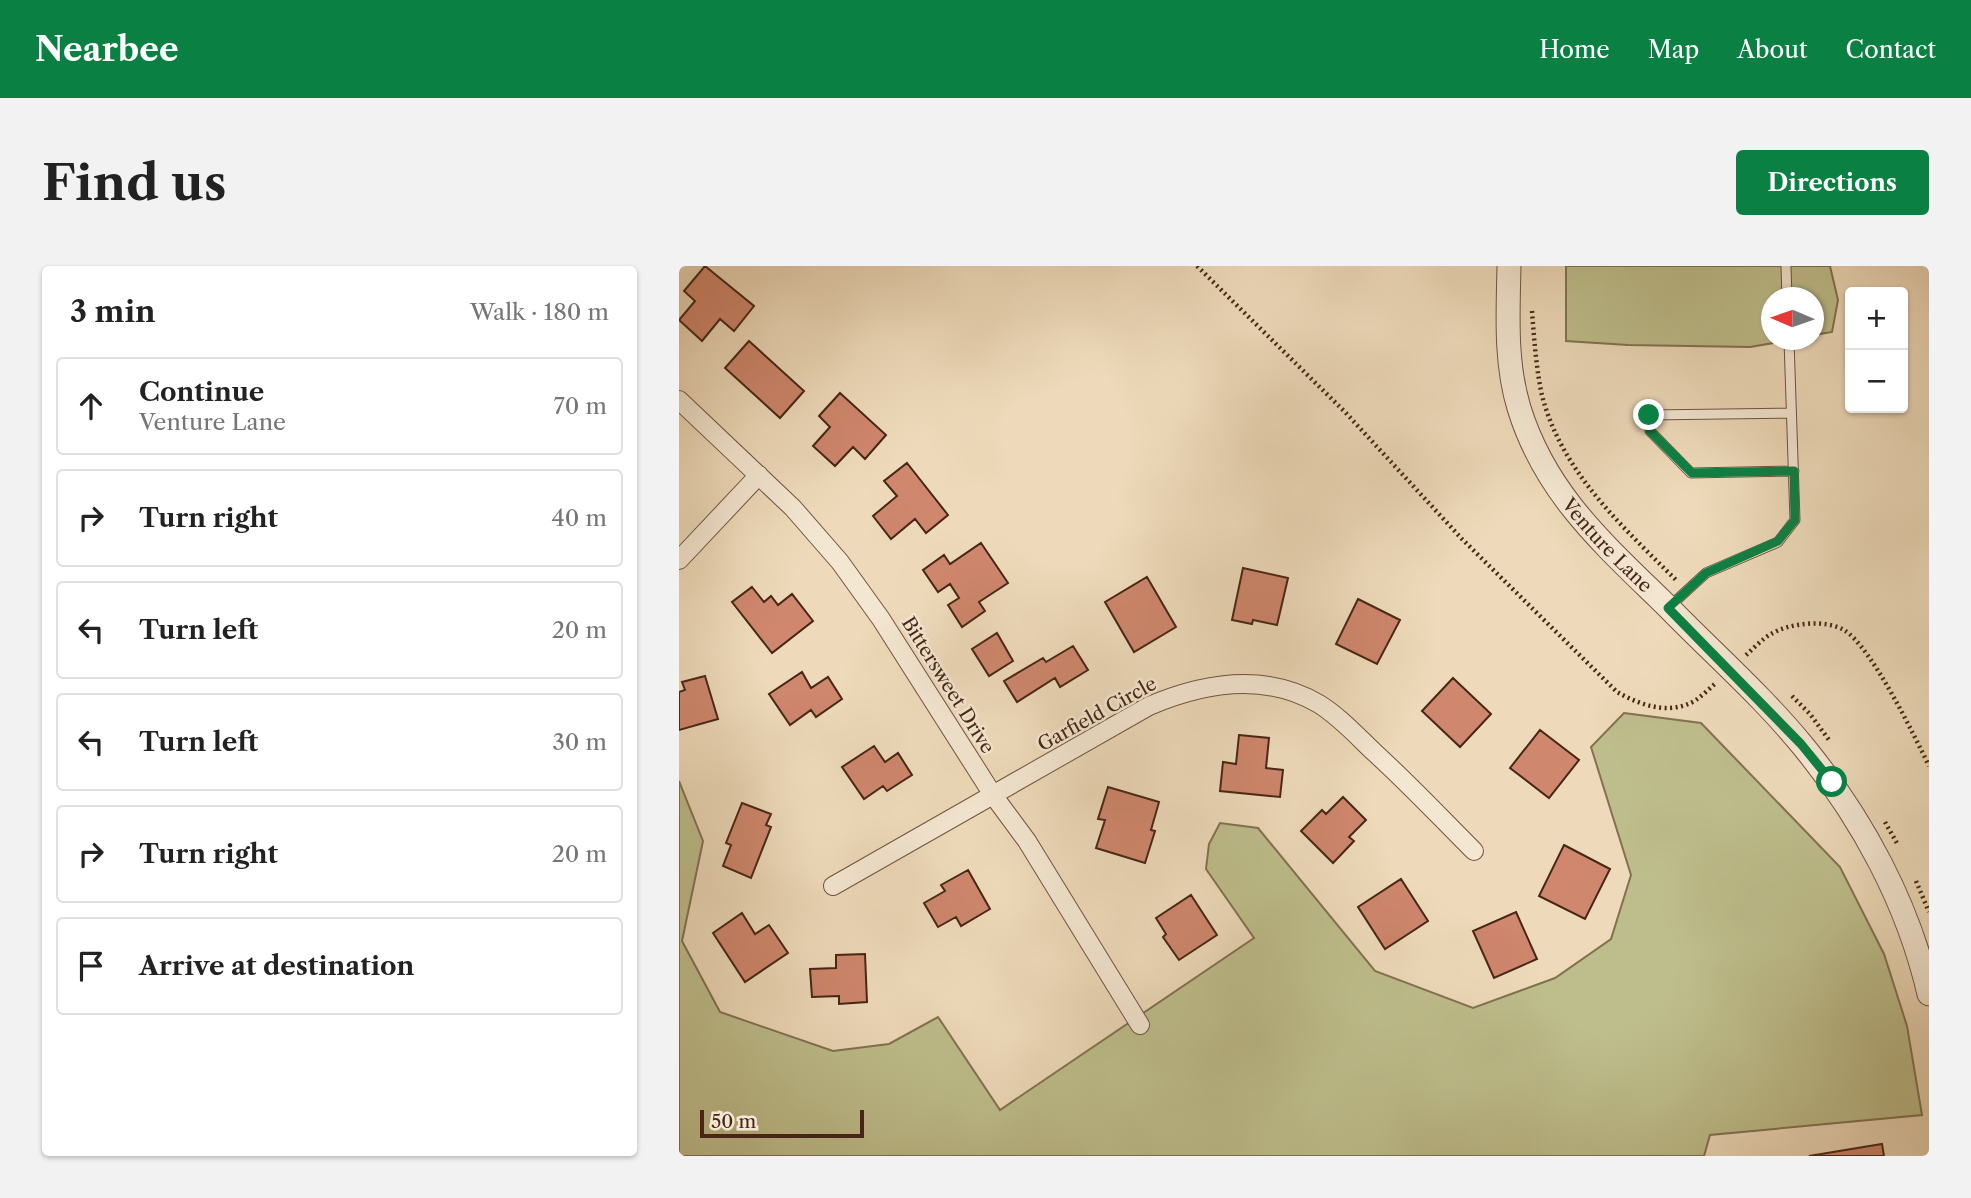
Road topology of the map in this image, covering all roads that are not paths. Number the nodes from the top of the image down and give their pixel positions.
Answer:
1 (1509, 266) edge
2 (1786, 266) edge
3 (1787, 287) edge
4 (1789, 350) edge
5 (679, 400) edge
6 (1791, 413) junction
7 (1794, 471) junction
8 (759, 475) junction
9 (679, 560) edge
10 (1668, 608) junction
11 (993, 795) junction
12 (1474, 851) dead end
13 (833, 886) dead end
14 (1929, 994) edge
15 (1140, 1025) dead end

1 - 10 street, Venture Lane
2 - 3 lane
4 - 6 lane
5 - 8 street, Bittersweet Drive
6 - 7 lane
6 - 7 lane
7 - 10 lane
8 - 9 street
8 - 11 street, Bittersweet Drive
10 - 14 street, Venture Lane
11 - 12 street, Garfield Circle
11 - 13 street, Garfield Circle
11 - 15 street, Bittersweet Drive

